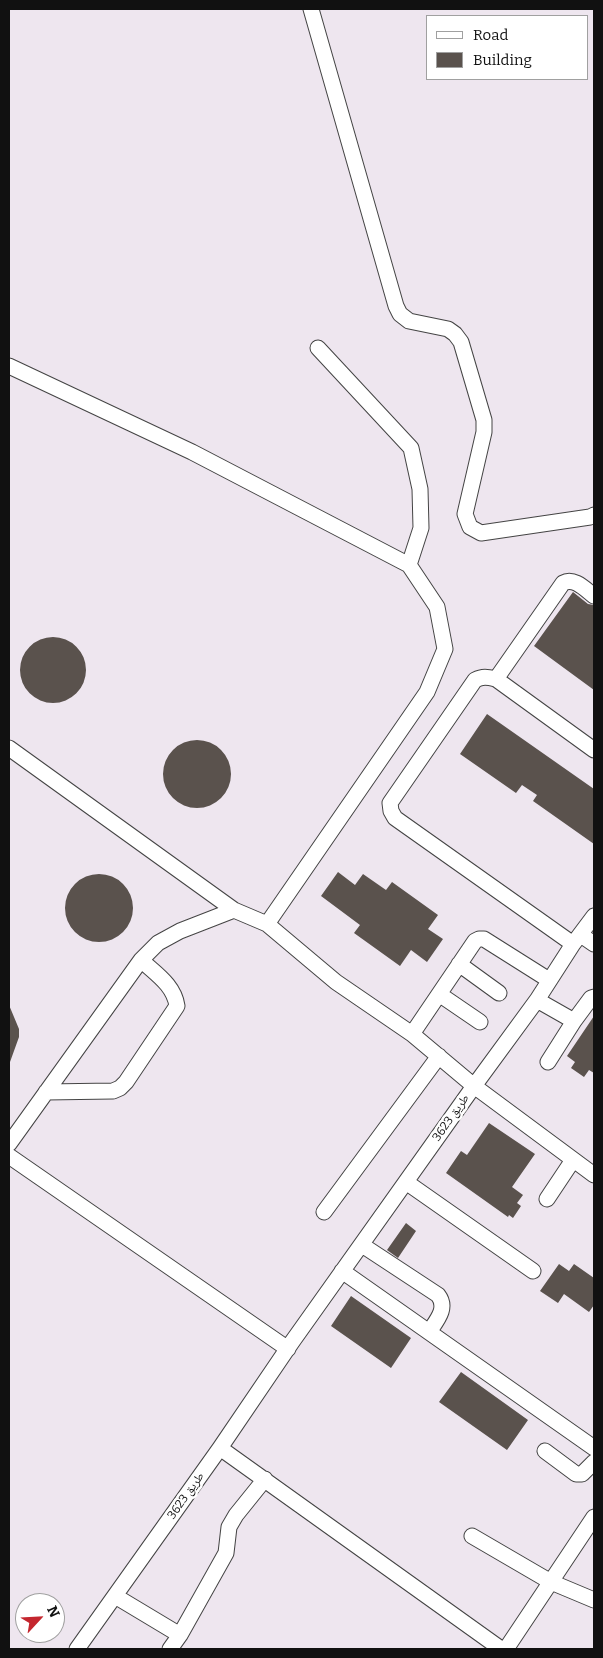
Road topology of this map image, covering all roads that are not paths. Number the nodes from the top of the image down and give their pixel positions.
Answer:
1 (312, 9) edge
2 (318, 348) dead end
3 (9, 366) edge
4 (594, 515) edge
5 (409, 565) junction
6 (594, 596) edge
7 (496, 679) junction
8 (9, 748) edge
9 (594, 749) edge
10 (234, 910) junction
11 (594, 916) edge
12 (267, 924) junction
13 (577, 939) junction
14 (594, 944) edge
15 (141, 960) junction
16 (459, 964) junction
17 (549, 980) junction
18 (499, 993) dead end
19 (439, 994) junction
20 (594, 997) edge
21 (537, 1000) junction
22 (574, 1021) junction
23 (480, 1022) dead end
24 (412, 1034) junction
25 (439, 1056) junction
26 (548, 1062) dead end
27 (474, 1086) junction
28 (46, 1092) junction
29 (9, 1144) edge
30 (9, 1156) edge
31 (573, 1160) junction
32 (594, 1175) edge
33 (406, 1182) junction
34 (547, 1199) dead end
35 (324, 1212) dead end
36 (362, 1245) junction
37 (342, 1271) junction
38 (533, 1271) dead end
39 (429, 1332) junction
40 (290, 1345) junction
41 (220, 1448) junction
42 (594, 1448) edge
43 (545, 1451) dead end
44 (594, 1462) edge
45 (264, 1479) junction
46 (594, 1517) edge
47 (472, 1536) dead end
48 (550, 1582) junction
49 (114, 1596) junction
50 (594, 1600) edge
51 (180, 1635) junction
52 (77, 1649) edge
53 (170, 1649) edge
54 (501, 1649) edge
55 (506, 1649) edge

1 - 4 street
2 - 5 street
3 - 5 street
5 - 12 street
6 - 7 street
7 - 9 street
7 - 13 street
8 - 10 street
10 - 12 street
10 - 15 street
11 - 13 street, طريق 3623
12 - 24 street
13 - 14 street
13 - 17 street, طريق 3623
15 - 28 street
15 - 28 street
16 - 17 street
16 - 18 street
16 - 19 street
17 - 21 street, طريق 3623
19 - 23 street
19 - 24 street
20 - 22 street
21 - 22 street
21 - 27 street, طريق 3623
22 - 26 street
24 - 25 street
25 - 27 street
25 - 35 street
27 - 31 street
27 - 33 street, طريق 3623
28 - 29 street
30 - 40 street
31 - 32 street
31 - 34 street
33 - 36 street, طريق 3623
33 - 38 street
36 - 37 street, طريق 3623
36 - 39 street
37 - 39 street
37 - 40 street, طريق 3623
39 - 42 street
40 - 41 street, طريق 3623
41 - 45 street
41 - 49 street, طريق 3623
43 - 44 street
45 - 51 street
45 - 54 street
46 - 48 street
47 - 48 street
48 - 50 street
48 - 55 street
49 - 51 street
49 - 52 street, طريق 3623
51 - 53 street

